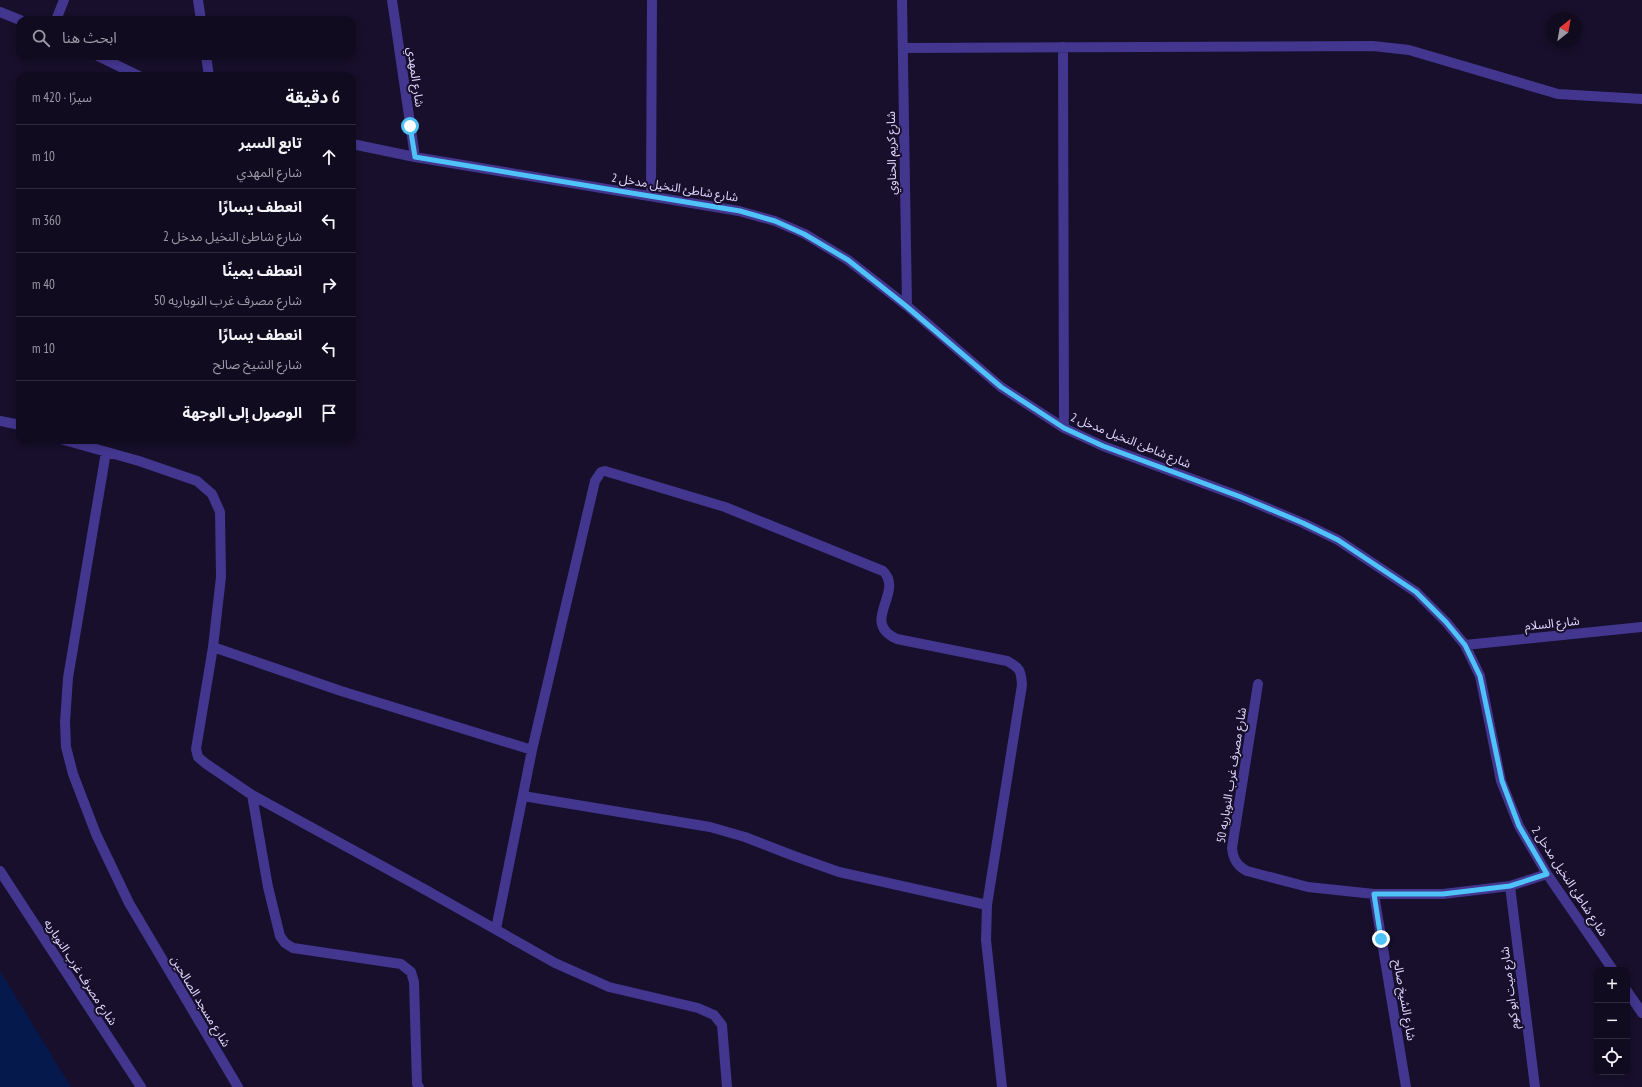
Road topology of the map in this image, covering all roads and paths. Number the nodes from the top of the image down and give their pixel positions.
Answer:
1 (64, 0) edge
2 (198, 0) edge
3 (392, 0) edge
4 (652, 0) edge
5 (902, 0) edge
6 (0, 12) edge
7 (58, 16) edge
8 (200, 16) edge
9 (16, 18) edge
10 (1063, 47) junction
11 (903, 48) junction
12 (106, 60) edge
13 (207, 60) edge
14 (131, 72) edge
15 (208, 72) edge
16 (1642, 99) edge
17 (356, 145) edge
18 (415, 157) junction
19 (651, 196) junction
20 (906, 306) junction
21 (0, 421) edge
22 (16, 424) edge
23 (1064, 428) junction
24 (78, 444) edge
25 (106, 452) junction
26 (1642, 627) edge
27 (1465, 645) junction
28 (213, 647) junction
29 (1258, 684) dead end
30 (532, 750) junction
31 (252, 795) junction
32 (523, 796) junction
33 (0, 871) edge
34 (1547, 874) junction
35 (1510, 886) junction
36 (1374, 894) junction
37 (987, 905) junction
38 (496, 929) junction
39 (1611, 967) edge
40 (1630, 995) edge
41 (1642, 1013) edge
42 (141, 1087) edge
43 (238, 1087) edge
44 (419, 1087) edge
45 (727, 1087) edge
46 (1002, 1087) edge
47 (1406, 1087) edge
48 (1535, 1087) edge

1 - 7 street
2 - 8 street
3 - 18 street, شارع المهدي
4 - 19 street
5 - 11 street, شارع كريم الحناوي
6 - 9 street
10 - 11 street
10 - 16 street
10 - 23 street
11 - 20 street, شارع كريم الحناوي
12 - 14 street
13 - 15 street
17 - 18 street, شارع شاطئ النخيل مدخل 2
18 - 19 street, شارع شاطئ النخيل مدخل 2
19 - 20 street, شارع شاطئ النخيل مدخل 2
20 - 23 street, شارع شاطئ النخيل مدخل 2
21 - 22 street
23 - 27 street, شارع شاطئ النخيل مدخل 2
24 - 25 street
25 - 28 street
25 - 43 street, شارع مسجد الصالحين
26 - 27 street, شارع السلام
27 - 34 street, شارع شاطئ النخيل مدخل 2
28 - 30 street
28 - 31 street
29 - 36 street, شارع مصرف غرب النوباريه 50
30 - 32 street
30 - 37 street
31 - 38 street
31 - 44 street
32 - 37 street
32 - 38 street
33 - 42 street, شارع مصرف غرب النوباريه
34 - 35 street, شارع مصرف غرب النوباريه 50
34 - 39 street, شارع شاطئ النخيل مدخل 2
35 - 36 street, شارع مصرف غرب النوباريه 50
35 - 48 street, شارع ميت ابو كوم
36 - 47 street, شارع الشيخ صالح
37 - 46 street
38 - 45 street
40 - 41 street

